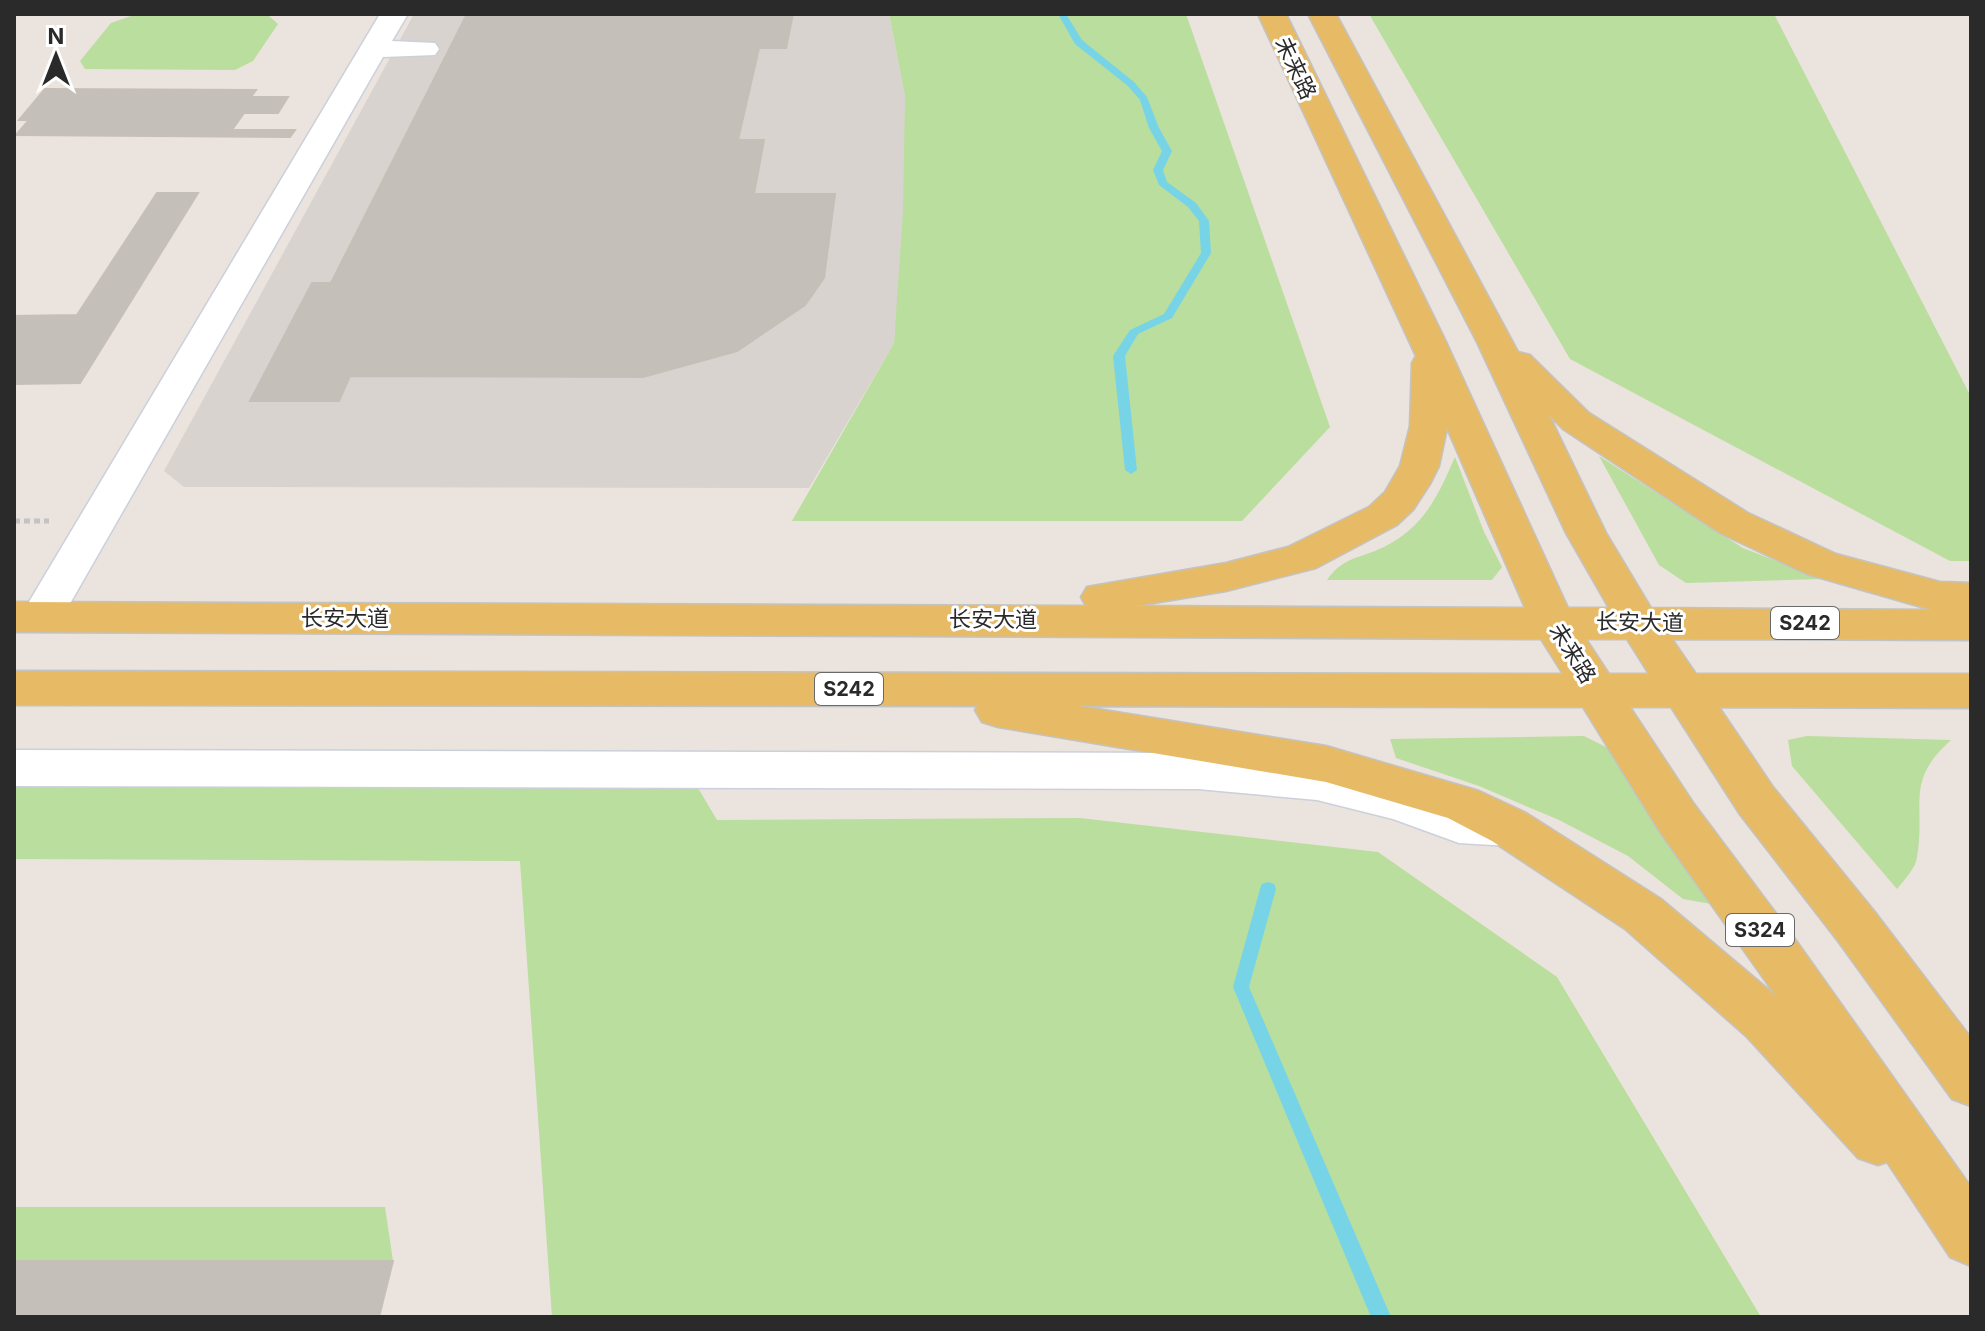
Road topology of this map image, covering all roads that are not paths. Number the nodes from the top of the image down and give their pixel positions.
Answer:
1 (394, 14) edge
2 (1272, 14) edge
3 (1322, 14) edge
4 (374, 49) junction
5 (425, 49) dead end
6 (1495, 342) junction
7 (1429, 344) junction
8 (1971, 598) edge
9 (27, 617) edge
10 (874, 619) junction
11 (1552, 621) junction
12 (1638, 622) junction
13 (1971, 625) edge
14 (14, 688) edge
15 (878, 689) junction
16 (1596, 691) junction
17 (1683, 691) junction
18 (1971, 691) edge
19 (14, 768) edge
20 (1509, 827) junction
21 (1971, 1081) edge
22 (1971, 1237) edge

1 - 4 street
2 - 7 main road, 未来路
3 - 6 main road
4 - 5 street
4 - 9 street
6 - 8 main road
6 - 12 main road
7 - 10 main road
7 - 11 main road, 未来路
9 - 10 main road, 长安大道 / S242
10 - 11 main road, 长安大道 / S242
11 - 12 main road, 长安大道 / S242
11 - 16 main road, 未来路 / S324
12 - 13 main road, 长安大道 / S242
12 - 17 main road
14 - 15 main road, S242
15 - 16 main road, S242
15 - 20 main road
16 - 17 main road, S242
16 - 22 main road, 未来路 / S324
17 - 18 main road, S242
17 - 21 main road
19 - 20 street
20 - 22 main road

